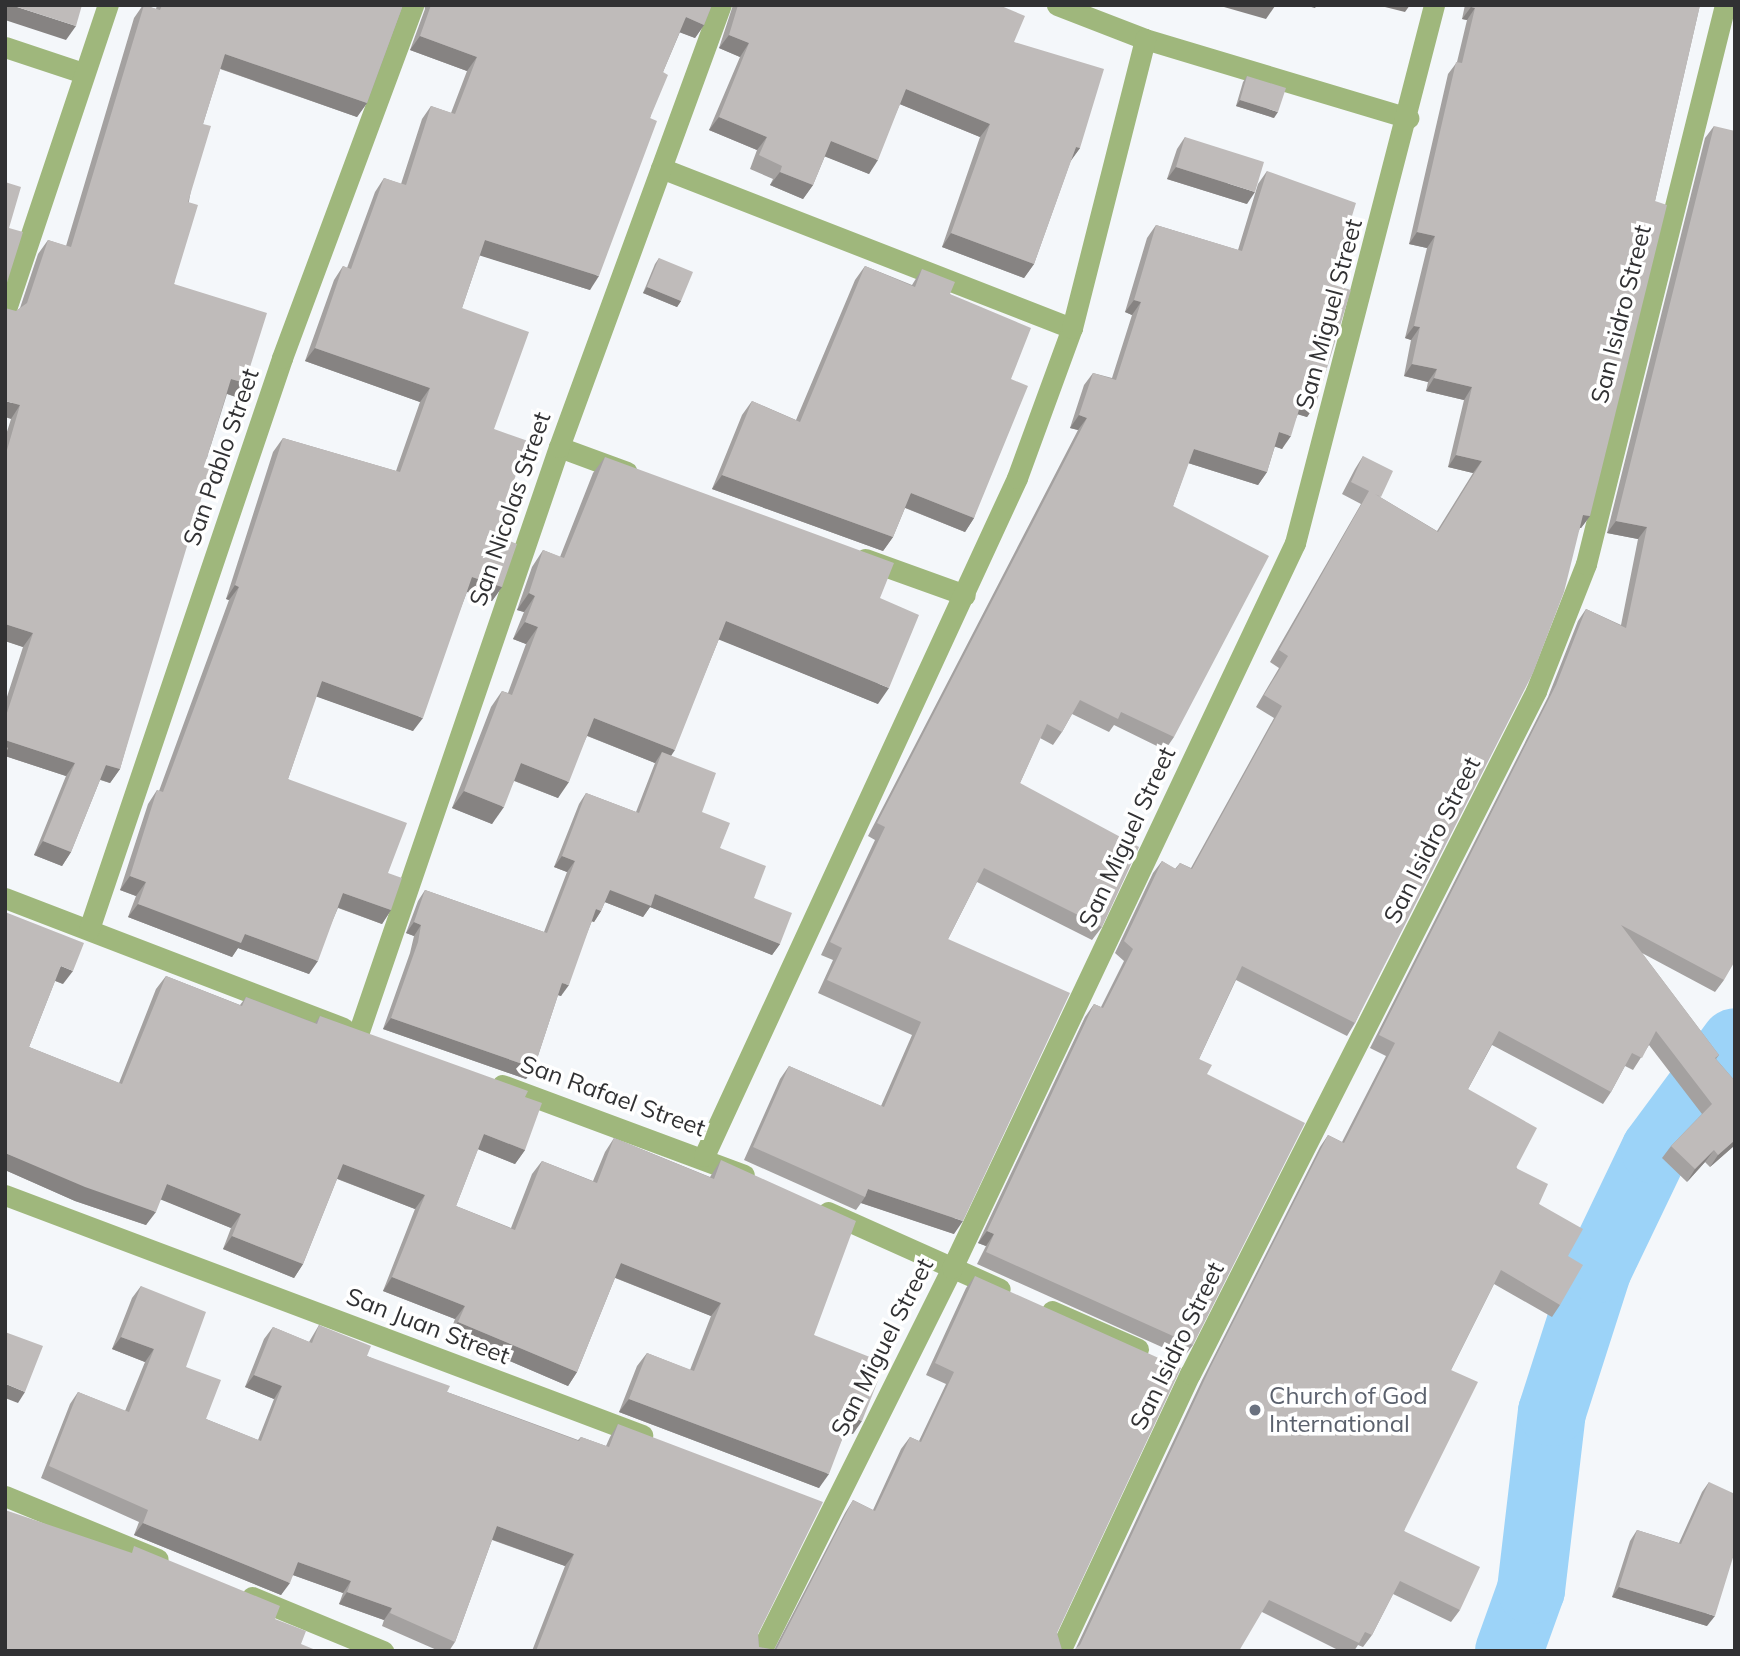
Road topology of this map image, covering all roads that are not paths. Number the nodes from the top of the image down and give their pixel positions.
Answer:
1 (108, 5) edge
2 (414, 5) edge
3 (721, 5) edge
4 (1057, 5) edge
5 (1434, 5) edge
6 (1725, 5) edge
7 (1145, 39) junction
8 (5, 47) edge
9 (83, 74) junction
10 (1408, 118) junction
11 (661, 168) junction
12 (5, 312) edge
13 (1072, 328) junction
14 (559, 447) junction
15 (651, 481) edge
16 (847, 552) edge
17 (965, 595) junction
18 (5, 898) edge
19 (89, 929) junction
20 (359, 1034) junction
21 (384, 1043) edge
22 (486, 1079) edge
23 (704, 1156) junction
24 (766, 1184) edge
25 (5, 1195) edge
26 (803, 1201) edge
27 (952, 1268) junction
28 (1190, 1374) junction
29 (663, 1443) edge
30 (5, 1496) edge
31 (182, 1568) edge
32 (232, 1589) edge
33 (383, 1651) edge
34 (761, 1651) edge
35 (1060, 1651) edge

1 - 9 street
2 - 19 street, San Pablo Street
3 - 11 street, San Nicolas Street
4 - 7 street
5 - 10 street, San Miguel Street
6 - 28 street, San Isidro Street
7 - 10 street
7 - 13 street
8 - 9 street
9 - 12 street
10 - 27 street, San Miguel Street
11 - 13 street
11 - 14 street, San Nicolas Street
13 - 17 street
14 - 15 street
14 - 20 street, San Nicolas Street
16 - 17 street
17 - 23 street
18 - 19 street
19 - 20 street
20 - 21 street
22 - 23 street, San Rafael Street
23 - 24 street, San Rafael Street
25 - 29 street, San Juan Street
26 - 27 street
27 - 28 street
27 - 34 street, San Miguel Street
28 - 35 street, San Isidro Street
30 - 31 street
32 - 33 street

